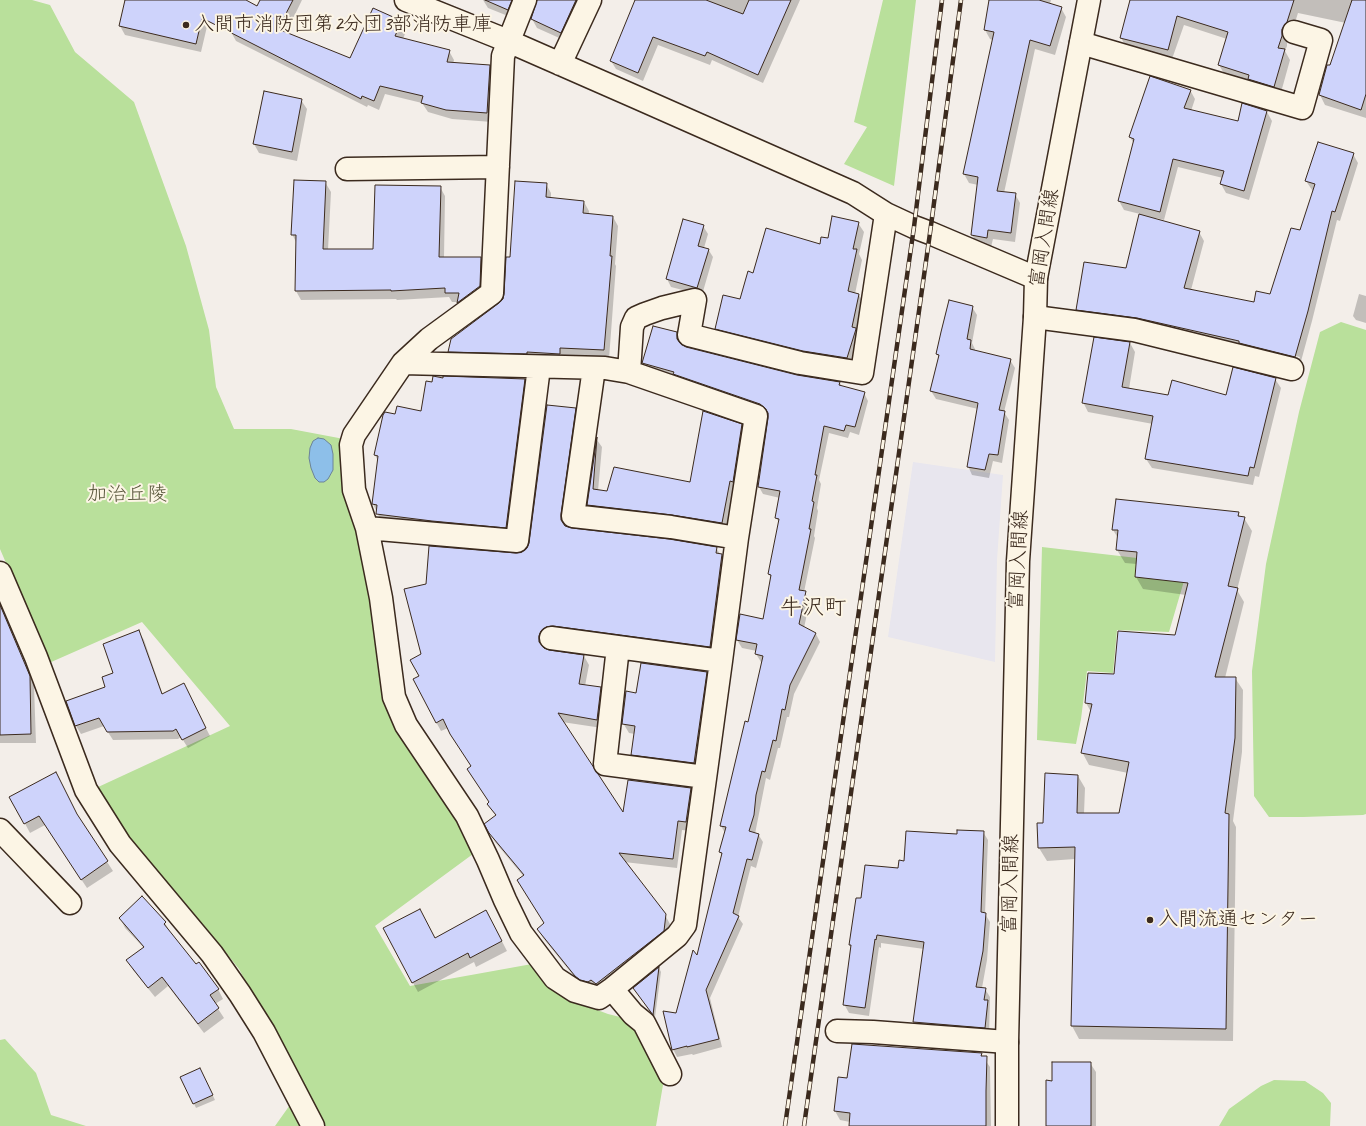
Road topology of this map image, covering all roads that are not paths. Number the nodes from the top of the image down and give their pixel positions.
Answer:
1 (406, 0) edge
2 (525, 0) edge
3 (590, 0) edge
4 (1089, 0) edge
5 (1294, 32) dead end
6 (508, 41) junction
7 (1081, 43) junction
8 (560, 64) junction
9 (498, 167) junction
10 (347, 168) dead end
11 (886, 214) junction
12 (1036, 278) junction
13 (1034, 317) junction
14 (403, 363) junction
15 (539, 367) junction
16 (594, 368) junction
17 (1292, 369) dead end
18 (629, 372) junction
19 (367, 528) junction
20 (737, 538) junction
21 (0, 573) edge
22 (551, 638) dead end
23 (618, 647) junction
24 (721, 661) junction
25 (705, 777) junction
26 (0, 830) edge
27 (70, 903) dead end
28 (612, 989) junction
29 (837, 1031) dead end
30 (1007, 1042) junction
31 (670, 1074) dead end
32 (313, 1126) edge
33 (1007, 1126) edge

1 - 6 street
2 - 6 street
3 - 8 street
4 - 7 street, 富岡入間線
5 - 7 street
6 - 8 street
6 - 9 street
7 - 12 street, 富岡入間線
8 - 11 street
9 - 10 street
9 - 14 street
11 - 12 street
11 - 18 street
12 - 13 street, 富岡入間線
13 - 17 street
13 - 30 street, 富岡入間線
14 - 15 street
14 - 19 street
15 - 16 street
15 - 19 street
16 - 18 street
16 - 20 street
18 - 20 street
19 - 28 street
20 - 24 street
21 - 32 street
22 - 23 street
23 - 24 street
23 - 25 street
24 - 25 street
25 - 28 street
26 - 27 street
28 - 31 street
29 - 30 street
30 - 33 street, 富岡入間線

